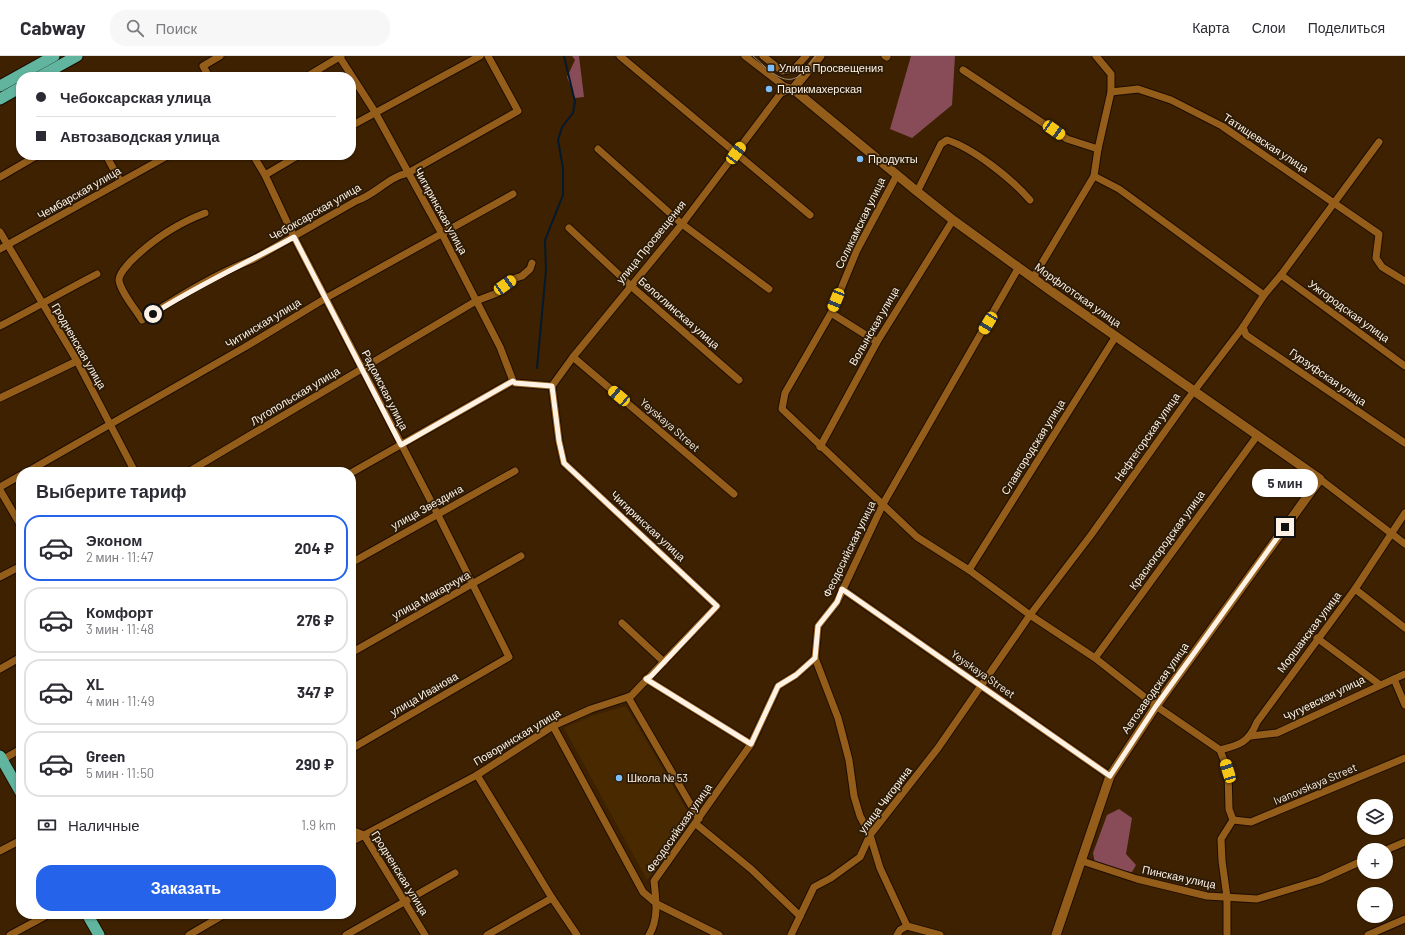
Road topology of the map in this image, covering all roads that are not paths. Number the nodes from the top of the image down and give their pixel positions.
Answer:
1 (52, 56) edge
2 (77, 56) edge
3 (220, 56) edge
4 (340, 56) edge
5 (480, 56) edge
6 (488, 56) edge
7 (620, 56) edge
8 (746, 56) edge
9 (763, 56) edge
10 (806, 56) edge
11 (820, 56) edge
12 (1096, 56) edge
13 (962, 70) dead end
14 (24, 72) edge
15 (57, 72) edge
16 (206, 72) edge
17 (314, 72) edge
18 (350, 72) edge
19 (16, 77) edge
20 (356, 82) edge
21 (0, 86) edge
22 (794, 89) junction
23 (16, 90) edge
24 (1111, 92) junction
25 (0, 99) edge
26 (375, 112) junction
27 (356, 123) edge
28 (1379, 142) dead end
29 (598, 149) dead end
30 (1098, 149) junction
31 (736, 153) junction
32 (29, 160) edge
33 (109, 160) edge
34 (160, 160) edge
35 (256, 160) edge
36 (291, 160) edge
37 (408, 173) junction
38 (265, 175) junction
39 (897, 175) junction
40 (1094, 176) junction
41 (0, 177) edge
42 (120, 181) junction
43 (917, 192) junction
44 (513, 194) dead end
45 (1030, 200) dead end
46 (1334, 201) junction
47 (205, 213) dead end
48 (810, 215) dead end
49 (953, 220) junction
50 (682, 224) junction
51 (569, 228) dead end
52 (0, 232) edge
53 (442, 234) junction
54 (294, 237) junction
55 (7, 245) junction
56 (0, 249) edge
57 (532, 263) dead end
58 (1019, 267) junction
59 (97, 274) dead end
60 (1280, 275) junction
61 (1033, 278) junction
62 (1405, 281) edge
63 (630, 286) junction
64 (769, 289) dead end
65 (1264, 294) junction
66 (326, 298) junction
67 (42, 302) junction
68 (476, 302) junction
69 (831, 313) junction
70 (0, 326) edge
71 (1243, 326) junction
72 (1116, 336) junction
73 (876, 342) junction
74 (573, 357) junction
75 (76, 361) junction
76 (1405, 366) edge
77 (362, 370) junction
78 (739, 380) dead end
79 (513, 381) junction
80 (552, 386) junction
81 (1194, 390) junction
82 (0, 398) edge
83 (110, 425) junction
84 (1257, 436) junction
85 (1405, 443) edge
86 (401, 445) junction
87 (820, 447) junction
88 (36, 467) edge
89 (132, 467) edge
90 (197, 467) edge
91 (356, 470) edge
92 (515, 471) dead end
93 (16, 478) edge
94 (1320, 479) junction
95 (0, 489) edge
96 (734, 494) dead end
97 (883, 504) junction
98 (437, 513) junction
99 (1405, 513) edge
100 (16, 517) edge
101 (1391, 534) junction
102 (1405, 544) edge
103 (521, 556) dead end
104 (356, 560) edge
105 (16, 569) edge
106 (969, 570) junction
107 (0, 577) edge
108 (473, 584) junction
109 (842, 589) junction
110 (1355, 589) junction
111 (717, 606) joint
112 (1030, 615) junction
113 (622, 623) dead end
114 (1405, 628) edge
115 (1317, 638) junction
116 (356, 650) edge
117 (509, 657) joint
118 (815, 658) junction
119 (1095, 658) junction
120 (16, 660) edge
121 (664, 662) junction
122 (0, 669) edge
123 (1405, 674) edge
124 (646, 679) junction
125 (1394, 679) junction
126 (1379, 684) junction
127 (982, 686) junction
128 (628, 697) junction
129 (1405, 705) edge
130 (1156, 706) junction
131 (553, 726) junction
132 (1251, 736) junction
133 (751, 744) junction
134 (356, 746) edge
135 (938, 748) joint
136 (1220, 750) junction
137 (16, 752) edge
138 (1405, 758) edge
139 (1, 759) edge
140 (477, 775) junction
141 (1110, 776) junction
142 (16, 784) edge
143 (1233, 820) junction
144 (697, 822) junction
145 (356, 832) edge
146 (364, 835) junction
147 (870, 835) junction
148 (356, 839) edge
149 (1405, 842) edge
150 (16, 843) edge
151 (1393, 847) edge
152 (0, 851) edge
153 (1082, 861) junction
154 (1357, 863) edge
155 (455, 873) dead end
156 (1227, 897) junction
157 (552, 898) junction
158 (405, 901) junction
159 (657, 904) junction
160 (800, 916) junction
161 (40, 919) edge
162 (90, 919) edge
163 (216, 919) edge
164 (1405, 919) edge
165 (906, 926) junction
166 (10, 935) edge
167 (99, 935) edge
168 (189, 935) edge
169 (346, 935) edge
170 (426, 935) edge
171 (487, 935) edge
172 (577, 935) edge
173 (649, 935) edge
174 (719, 935) edge
175 (791, 935) edge
176 (897, 935) edge
177 (940, 935) edge
178 (1056, 935) edge
179 (1227, 935) edge
180 (1368, 935) edge

1 - 14 highway
2 - 15 highway
3 - 16 street
4 - 17 street
4 - 18 street, Чигиринская улица
5 - 26 street
6 - 37 street, Чебоксарская улица
7 - 31 street
8 - 22 street, Морфлотская улица
9 - 10 street
11 - 22 street, улица Просвещения
12 - 24 street
13 - 30 street
19 - 21 highway
20 - 26 street, Чигиринская улица
22 - 31 street, улица Просвещения
22 - 39 street, Морфлотская улица
23 - 25 highway
24 - 30 street
24 - 46 street, Татищевская улица
26 - 27 street
26 - 37 street, Чигиринская улица
28 - 46 street, Нефтегорская улица
29 - 50 street
30 - 40 street
31 - 48 street
31 - 50 street, улица Просвещения
32 - 41 street
33 - 42 street
34 - 42 street, Чембарская улица
35 - 38 street, Радомская улица
36 - 38 street
37 - 53 street, Чигиринская улица
37 - 54 street, Чебоксарская улица
38 - 54 street, Радомская улица
39 - 43 street, Морфлотская улица
39 - 69 street, Соликамская улица
40 - 61 street
40 - 65 street
42 - 55 street, Чембарская улица
43 - 45 street
43 - 49 street, Морфлотская улица
44 - 53 street, Читинская улица
46 - 60 street, Нефтегорская улица
46 - 62 street, Татищевская улица
47 - 54 street, Чебоксарская улица
49 - 58 street, Морфлотская улица
49 - 73 street, Волынская улица
50 - 63 street, улица Просвещения
50 - 64 street
51 - 63 street, Белоглинская улица
52 - 55 street, Гродненская улица
53 - 66 street, Читинская улица
53 - 68 street, Чигиринская улица
54 - 66 street, Радомская улица
55 - 56 street, Чембарская улица
55 - 67 street, Гродненская улица
57 - 68 street, Лугопольская улица
58 - 61 street, Морфлотская улица
58 - 97 street, Феодосийская улица
59 - 67 street
60 - 65 street, Нефтегорская улица
60 - 76 street, Ужгородская улица
61 - 72 street, Морфлотская улица
63 - 74 street, улица Просвещения
63 - 78 street, Белоглинская улица
65 - 71 street, Нефтегорская улица
66 - 77 street, Радомская улица
66 - 83 street, Читинская улица
67 - 70 street
67 - 75 street, Гродненская улица
68 - 77 street, Лугопольская улица
68 - 79 street, Чигиринская улица
69 - 73 street
69 - 87 street, Соликамская улица
71 - 81 street, Нефтегорская улица
71 - 85 street, Гурзуфская улица
72 - 81 street, Морфлотская улица
72 - 106 street, Славгородская улица
73 - 87 street, Волынская улица
74 - 80 street, улица Просвещения
74 - 96 street, Yeyskaya Street
75 - 82 street
75 - 83 street, Гродненская улица
77 - 86 street, Радомская улица
77 - 90 street, Лугопольская улица
79 - 80 street
79 - 86 street
80 - 111 street, Чигиринская улица
81 - 84 street, Морфлотская улица
81 - 112 street, Нефтегорская улица
83 - 88 street, Читинская улица
83 - 89 street, Гродненская улица
84 - 94 street, Морфлотская улица
84 - 119 street, Красногородская улица
86 - 91 street
86 - 98 street, Радомская улица
87 - 97 street
92 - 98 street, улица Звездина
93 - 95 street
94 - 101 street, Морфлотская улица
94 - 130 street, Автозаводская улица
95 - 100 street
97 - 106 street
97 - 109 street, Феодосийская улица
98 - 104 street, улица Звездина
98 - 108 street, Радомская улица
99 - 101 street, Моршанская улица
101 - 102 street, Морфлотская улица
101 - 110 street, Моршанская улица
103 - 108 street, улица Макарчука
105 - 107 street
106 - 112 street
108 - 116 street, улица Макарчука
108 - 117 street, Радомская улица
109 - 118 street, Феодосийская улица
109 - 127 street, Yeyskaya Street
110 - 114 street
110 - 115 street, Моршанская улица
111 - 121 street, Поворинская улица
112 - 119 street
112 - 127 street, Нефтегорская улица
113 - 121 street
115 - 126 street
115 - 132 street, Моршанская улица
117 - 134 street, улица Иванова
118 - 133 street, Феодосийская улица
118 - 147 street
119 - 130 street
120 - 122 street
121 - 124 street, Поворинская улица
123 - 125 street, Чугуевская улица
124 - 128 street, Поворинская улица
124 - 133 street
125 - 126 street, Чугуевская улица
125 - 129 street
126 - 132 street, Чугуевская улица
127 - 135 street, Нефтегорская улица
127 - 141 street, Yeyskaya Street
128 - 131 street, Поворинская улица
128 - 144 street
130 - 136 street
130 - 141 street, Автозаводская улица
131 - 140 street, Поворинская улица
131 - 159 street
132 - 136 street
133 - 144 street, Феодосийская улица
135 - 147 street, улица Чигорина
136 - 143 street
137 - 139 street
138 - 143 street, Ivanovskaya Street
139 - 142 highway
140 - 146 street, Поворинская улица
140 - 157 street
141 - 153 street, Автозаводская улица
143 - 156 street
144 - 159 street, Феодосийская улица
144 - 160 street
145 - 146 street, Гродненская улица
146 - 148 street, Поворинская улица
146 - 158 street, Гродненская улица
147 - 160 street, улица Чигорина
147 - 165 street
149 - 151 street
150 - 152 street
153 - 156 street, Пинская улица
153 - 178 street, Автозаводская улица
154 - 156 street, Пинская улица
155 - 158 street
156 - 179 street
157 - 171 street
157 - 172 street
158 - 169 street
158 - 170 street, Гродненская улица
159 - 173 street, Феодосийская улица
159 - 174 street
160 - 175 street, улица Чигорина
161 - 166 street
162 - 167 highway
163 - 168 street
164 - 180 street
165 - 176 street
165 - 177 street

